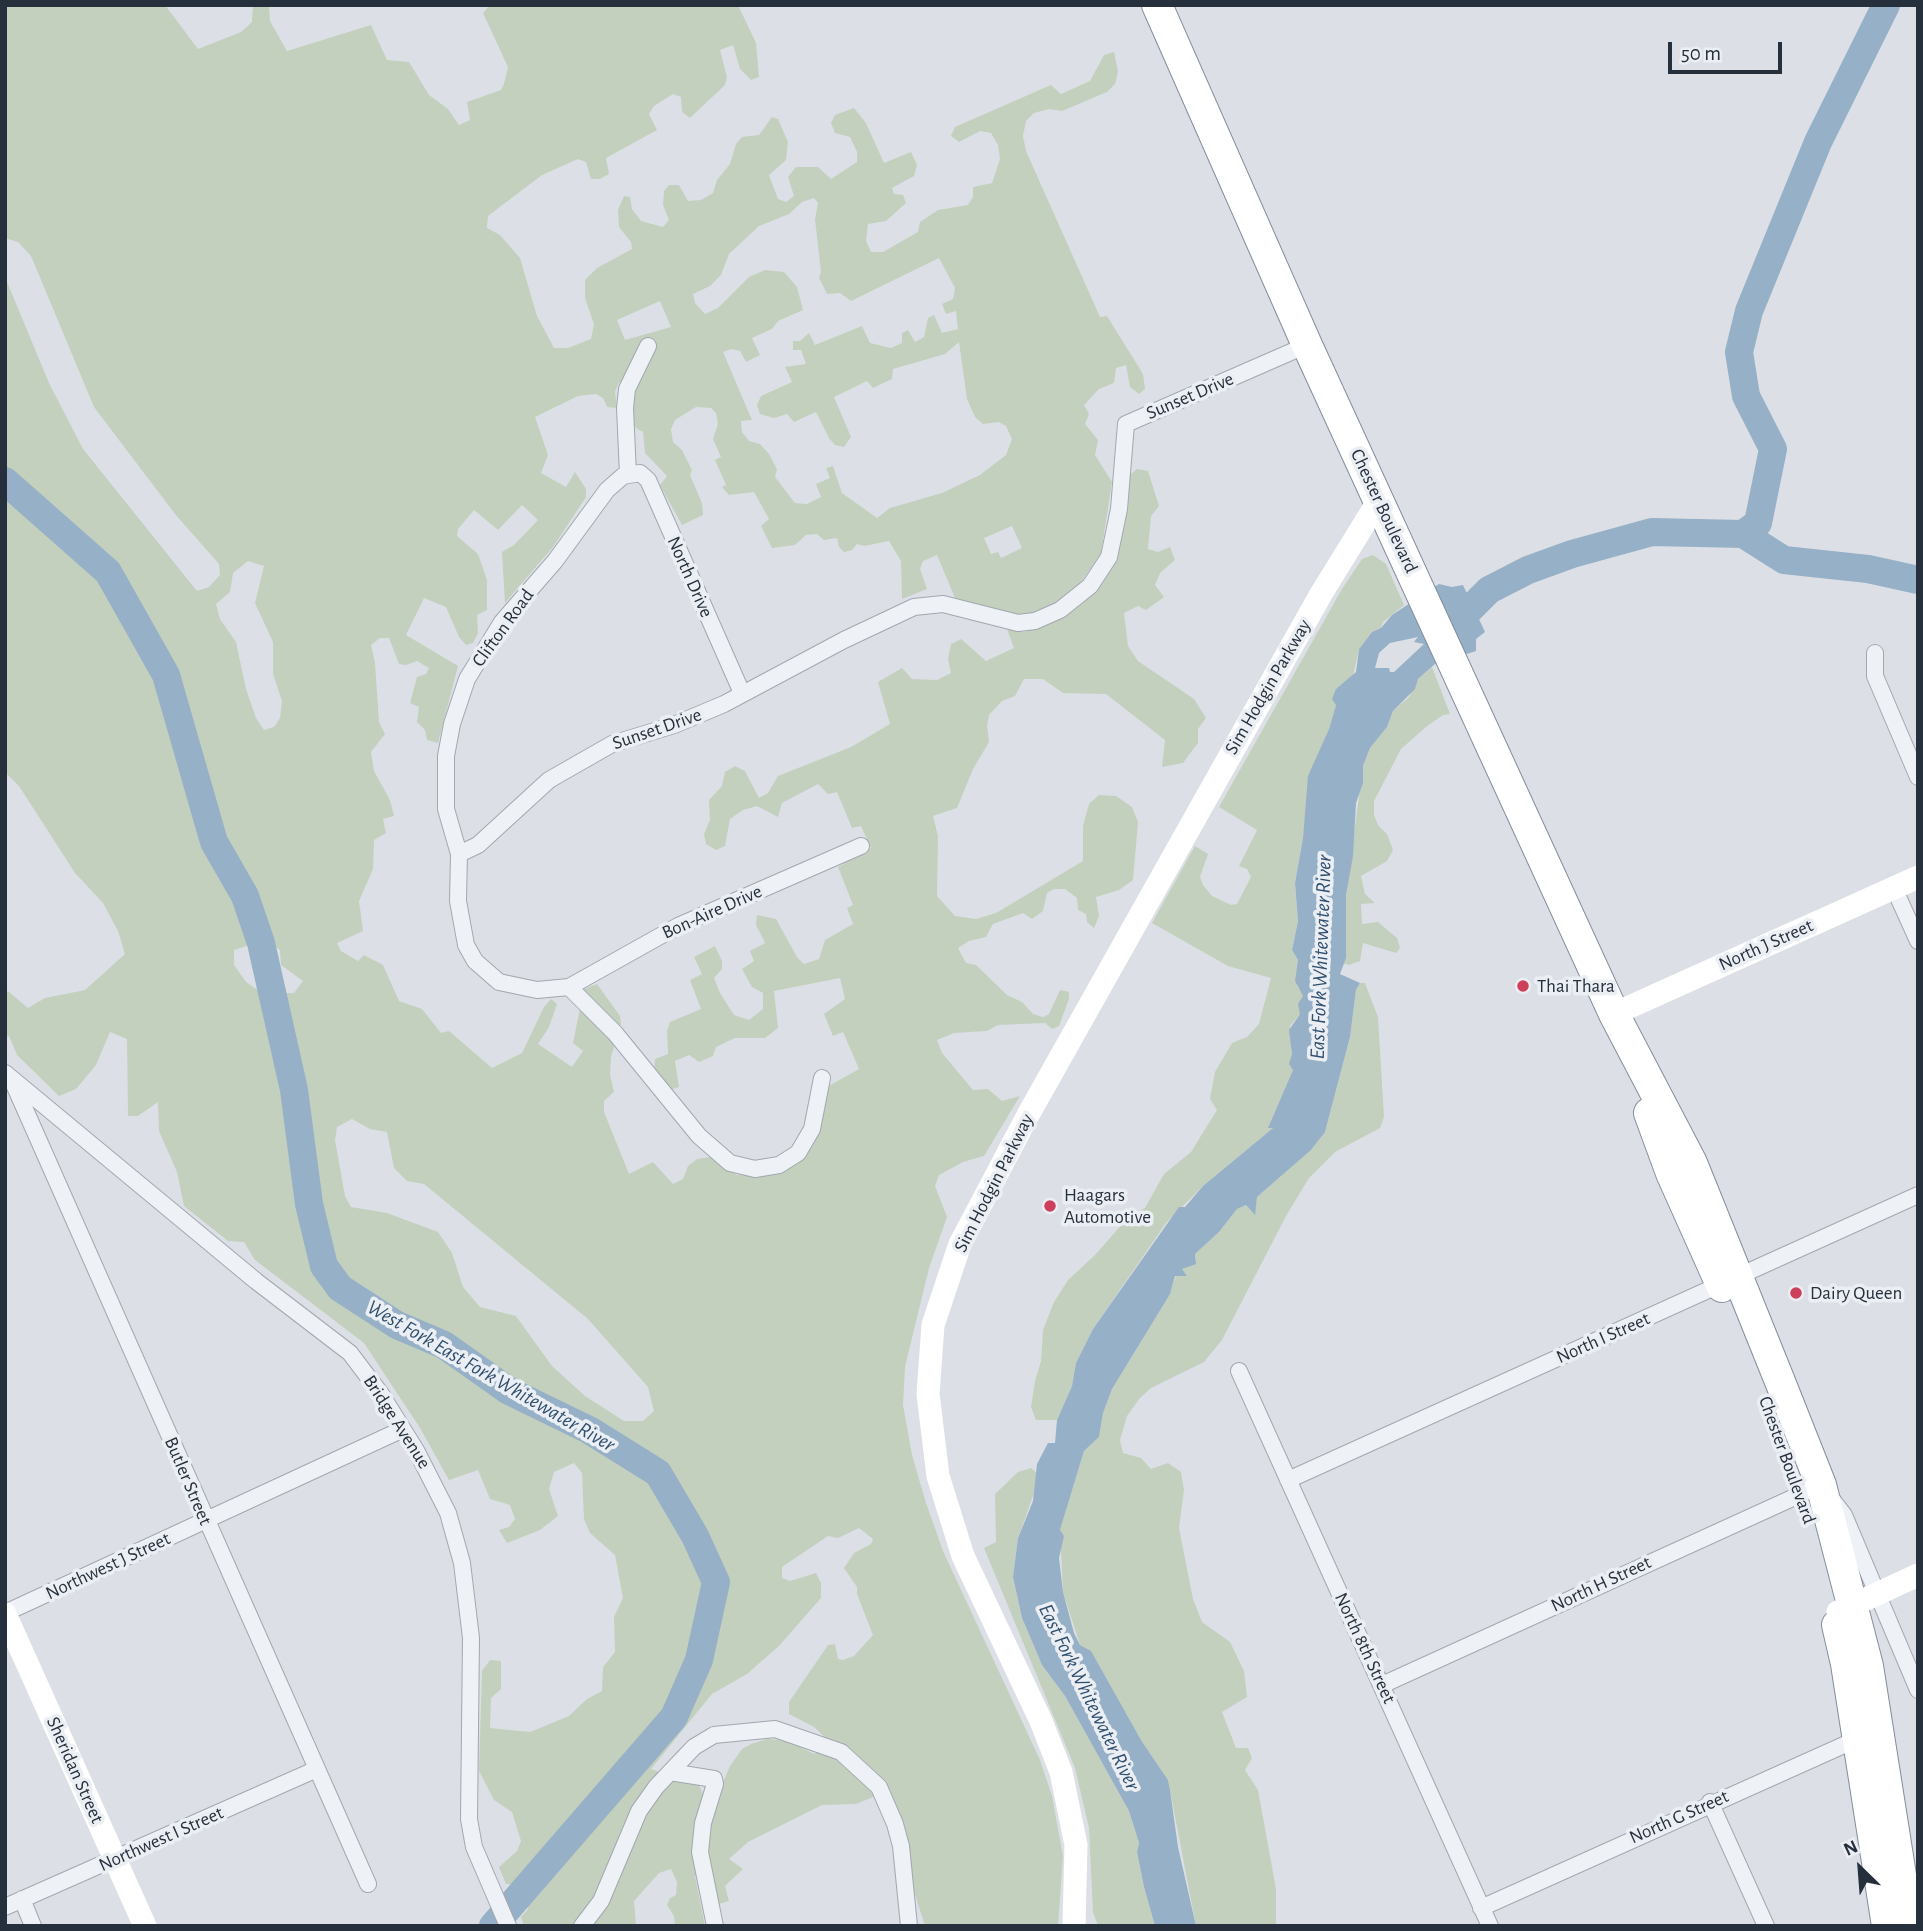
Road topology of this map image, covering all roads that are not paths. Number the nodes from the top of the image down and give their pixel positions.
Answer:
1 (1157, 5) edge
2 (1307, 345) junction
3 (648, 346) dead end
4 (628, 474) junction
5 (1384, 511) junction
6 (1875, 653) dead end
7 (742, 693) junction
8 (1918, 777) edge
9 (861, 846) dead end
10 (459, 854) junction
11 (1918, 877) edge
12 (1894, 888) junction
13 (1918, 941) edge
14 (569, 987) junction
15 (1614, 1014) junction
16 (8, 1075) edge
17 (822, 1078) dead end
18 (1918, 1195) edge
19 (1730, 1280) junction
20 (1239, 1371) dead end
21 (401, 1430) junction
22 (1287, 1480) junction
23 (1812, 1489) junction
24 (205, 1521) junction
25 (1918, 1575) edge
26 (1855, 1604) junction
27 (5, 1613) edge
28 (1382, 1685) junction
29 (1918, 1690) edge
30 (1869, 1734) junction
31 (317, 1769) junction
32 (670, 1772) junction
33 (1710, 1802) junction
34 (115, 1860) junction
35 (368, 1884) dead end
36 (22, 1899) junction
37 (5, 1907) edge
38 (1481, 1908) junction
39 (33, 1926) edge
40 (145, 1926) edge
41 (508, 1926) edge
42 (582, 1926) edge
43 (715, 1926) edge
44 (909, 1926) edge
45 (1074, 1926) edge
46 (1490, 1926) edge
47 (1766, 1926) edge
48 (1887, 1926) edge
49 (1909, 1926) edge

1 - 2 highway, Chester Boulevard
2 - 5 highway, Chester Boulevard
2 - 7 street, Sunset Drive
3 - 4 street
4 - 7 street, North Drive
4 - 10 street, Clifton Road
5 - 15 highway, Chester Boulevard
5 - 45 street, Sim Hodgin Parkway
6 - 8 street
7 - 10 street, Sunset Drive
9 - 14 street, Bon-Aire Drive
10 - 14 street
11 - 12 street, North J Street
12 - 13 street
12 - 15 street, North J Street
14 - 17 street
15 - 19 highway, Chester Boulevard
16 - 21 street, Bridge Avenue
16 - 24 street, Butler Street
18 - 19 street, North I Street
19 - 22 street, North I Street
19 - 23 highway, Chester Boulevard
20 - 22 street, North 8th Street
21 - 24 street, Northwest J Street
21 - 41 street, Bridge Avenue
22 - 28 street, North 8th Street
23 - 26 highway, Chester Boulevard
23 - 26 street, Chester Boulevard
23 - 28 street, North H Street
24 - 27 street, Northwest J Street
24 - 31 street, Butler Street
25 - 26 street
26 - 29 street, Chester Boulevard
26 - 30 highway, Chester Boulevard
27 - 34 street, Sheridan Street
28 - 38 street, North 8th Street
30 - 33 street, North G Street
30 - 48 highway, Chester Boulevard
30 - 49 highway, Chester Boulevard
31 - 34 street, Northwest I Street
31 - 35 street, Butler Street
32 - 42 street
32 - 43 street
32 - 44 street
33 - 38 street, North G Street
33 - 47 street
34 - 36 street, Northwest I Street
34 - 40 street, Sheridan Street
36 - 37 street, Northwest I Street
36 - 39 street
38 - 46 street, North 8th Street

